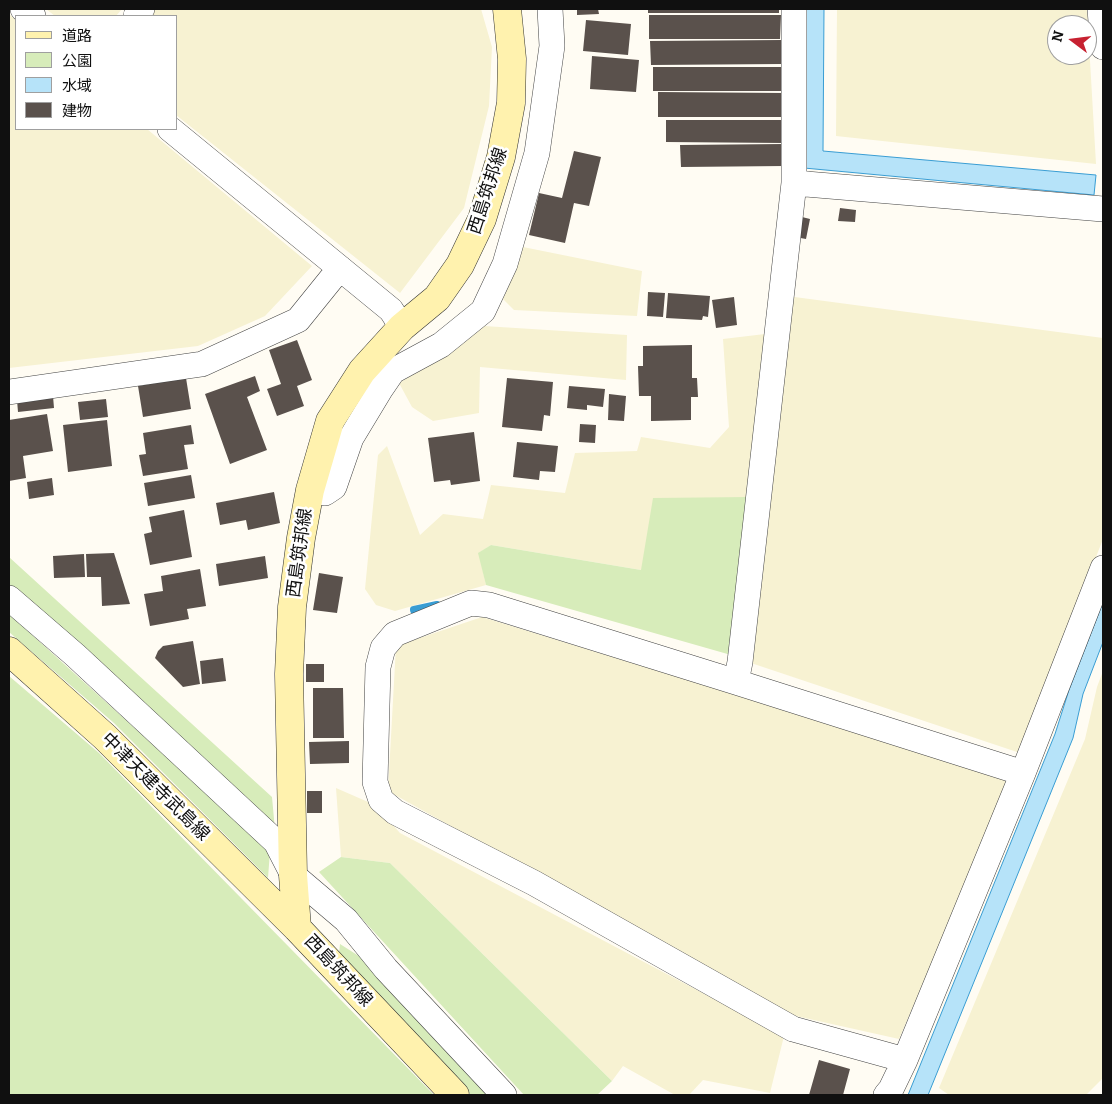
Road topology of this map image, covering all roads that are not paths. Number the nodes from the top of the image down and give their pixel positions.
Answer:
1 (507, 9) edge
2 (550, 9) edge
3 (794, 9) edge
4 (1100, 9) edge
5 (1103, 47) edge
6 (171, 130) edge
7 (794, 183) junction
8 (1103, 209) edge
9 (340, 268) junction
10 (402, 327) junction
11 (9, 392) edge
12 (310, 490) junction
13 (1103, 568) edge
14 (9, 598) edge
15 (9, 651) edge
16 (736, 682) junction
17 (1023, 774) junction
18 (293, 875) junction
19 (297, 928) junction
20 (905, 1060) junction
21 (455, 1095) edge
22 (504, 1095) edge
23 (886, 1095) edge

1 - 10 main road, 西島筑邦線
2 - 12 street
3 - 7 street
4 - 5 street
6 - 9 street
7 - 8 street
7 - 16 street
9 - 10 street
9 - 11 street
10 - 12 main road, 西島筑邦線
12 - 18 main road, 西島筑邦線
13 - 17 street
14 - 18 street
15 - 19 main road, 中津天建寺武島線
16 - 17 street
16 - 20 street
17 - 20 street
18 - 19 main road, 西島筑邦線
18 - 22 street
19 - 21 main road, 西島筑邦線
20 - 23 street

